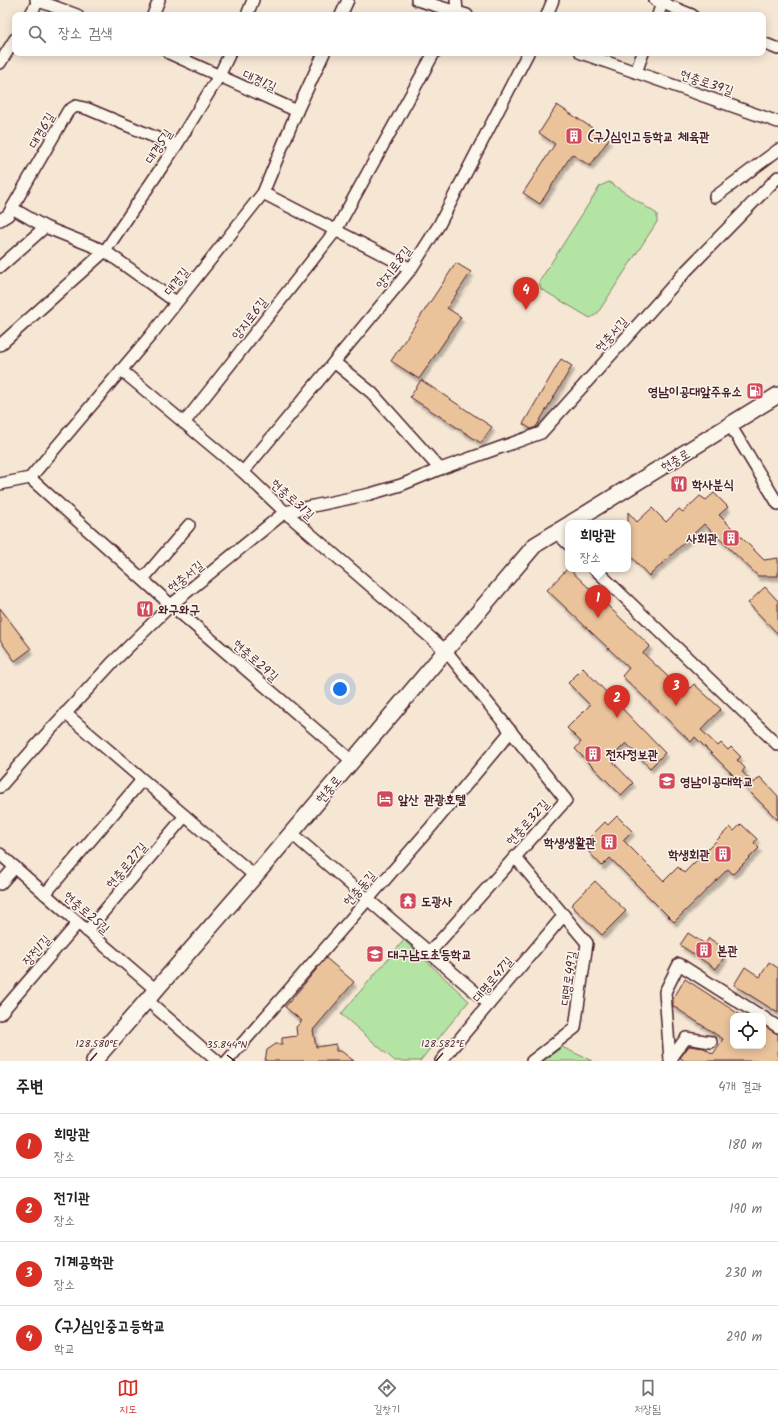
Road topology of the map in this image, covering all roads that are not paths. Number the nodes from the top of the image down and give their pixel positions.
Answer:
1 (38, 0) edge
2 (159, 0) edge
3 (253, 0) edge
4 (348, 0) edge
5 (417, 0) edge
6 (456, 0) edge
7 (553, 0) edge
8 (660, 1) edge
9 (32, 12) edge
10 (69, 12) edge
11 (154, 12) edge
12 (248, 12) edge
13 (343, 12) edge
14 (454, 12) edge
15 (459, 12) edge
16 (548, 12) edge
17 (658, 12) edge
18 (685, 12) edge
19 (12, 44) edge
20 (766, 44) edge
21 (778, 49) edge
22 (176, 56) edge
23 (229, 56) edge
24 (323, 56) edge
25 (432, 56) edge
26 (526, 56) edge
27 (589, 56) edge
28 (642, 56) edge
29 (0, 63) edge
30 (636, 72) junction
31 (220, 76) junction
32 (297, 111) junction
33 (778, 122) edge
34 (176, 146) junction
35 (778, 150) edge
36 (778, 177) edge
37 (263, 193) junction
38 (715, 197) dead end
39 (12, 208) junction
40 (0, 220) edge
41 (45, 227) junction
42 (336, 230) junction
43 (105, 251) junction
44 (0, 267) edge
45 (411, 269) junction
46 (176, 302) junction
47 (0, 345) edge
48 (334, 362) junction
49 (121, 370) junction
50 (778, 395) edge
51 (184, 423) junction
52 (730, 425) junction
53 (440, 469) junction
54 (243, 472) junction
55 (30, 478) junction
56 (0, 484) edge
57 (778, 504) edge
58 (285, 512) junction
59 (576, 520) edge
60 (189, 525) dead end
61 (562, 528) edge
62 (597, 572) edge
63 (143, 579) junction
64 (171, 605) junction
65 (446, 651) junction
66 (66, 713) junction
67 (511, 731) junction
68 (778, 745) edge
69 (352, 761) junction
70 (142, 780) junction
71 (0, 787) edge
72 (185, 816) junction
73 (291, 833) junction
74 (0, 854) edge
75 (515, 857) junction
76 (15, 868) junction
77 (255, 876) junction
78 (0, 884) edge
79 (45, 894) junction
80 (368, 899) junction
81 (564, 915) junction
82 (78, 923) junction
83 (87, 931) junction
84 (430, 952) junction
85 (151, 995) junction
86 (489, 1004) junction
87 (756, 1013) edge
88 (0, 1014) edge
89 (766, 1020) edge
90 (778, 1027) edge
91 (711, 1042) dead end
92 (671, 1060) edge
93 (94, 1061) edge
94 (217, 1061) edge
95 (227, 1061) edge
96 (441, 1061) edge
97 (532, 1061) edge

1 - 9 street
1 - 10 street
2 - 11 street
3 - 12 street
4 - 13 street
5 - 14 street
6 - 15 street
7 - 16 street
8 - 17 street
8 - 18 street
19 - 29 street
20 - 21 street
22 - 31 street, 대경1길
23 - 31 street, 대경5길
24 - 32 street, 대경길
25 - 42 street, 양지로6길
26 - 45 street, 양지로8길
27 - 30 street, 현충로39길
28 - 30 street
30 - 33 street, 현충로39길
31 - 32 street, 대경1길
31 - 34 street, 대경5길
32 - 37 street, 대경길
34 - 39 street, 대경6길
34 - 43 street, 대경5길
35 - 38 street
36 - 53 street, 현충서길
37 - 42 street
37 - 46 street, 대경길
39 - 40 street, 대경6길
39 - 41 street
41 - 43 street
41 - 44 street
42 - 45 street
42 - 51 street, 양지로6길
43 - 46 street
43 - 47 street, 대경5길
45 - 48 street, 양지로8길
46 - 49 street, 대경길
48 - 53 street
48 - 54 street, 양지로8길
49 - 51 street, 현충로31길
49 - 55 street, 대경길
50 - 52 main road, 현충로
51 - 54 street, 현충로31길
52 - 57 street
52 - 59 main road, 현충로
53 - 58 street, 현충서길
54 - 58 street, 현충로31길
55 - 56 street
55 - 63 street, 현충로29길
58 - 64 street, 현충서길
58 - 65 street, 현충로31길
60 - 63 street
61 - 65 main road, 현충로
62 - 68 street
63 - 64 street, 현충로29길
64 - 66 street, 현충서길
64 - 69 street, 현충로29길
65 - 67 street, 현충로32길
65 - 69 main road, 현충로
66 - 70 street
66 - 71 street, 현충서길
67 - 75 street, 현충로32길
67 - 80 street, 현충동길
69 - 73 main road, 현충로
70 - 72 street
70 - 79 street
72 - 77 street
72 - 83 street, 현충로27길
73 - 77 main road, 현충로
73 - 80 street
74 - 76 street, 현충로25길
75 - 81 street, 대명로49길
75 - 84 street, 현충로32길
76 - 78 street
76 - 79 street, 현충로25길
77 - 85 main road, 현충로
79 - 82 street, 현충로25길
80 - 84 street
80 - 95 street, 현충동길
81 - 86 street, 대명로47길
81 - 97 street, 대명로49길
82 - 83 street, 현충로25길
82 - 88 street, 장전1길
83 - 85 street, 현충로25길
84 - 86 street
85 - 93 main road, 현충로
85 - 94 street, 현충로25길
86 - 96 street, 대명로47길
87 - 92 street
89 - 90 street
91 - 92 street

